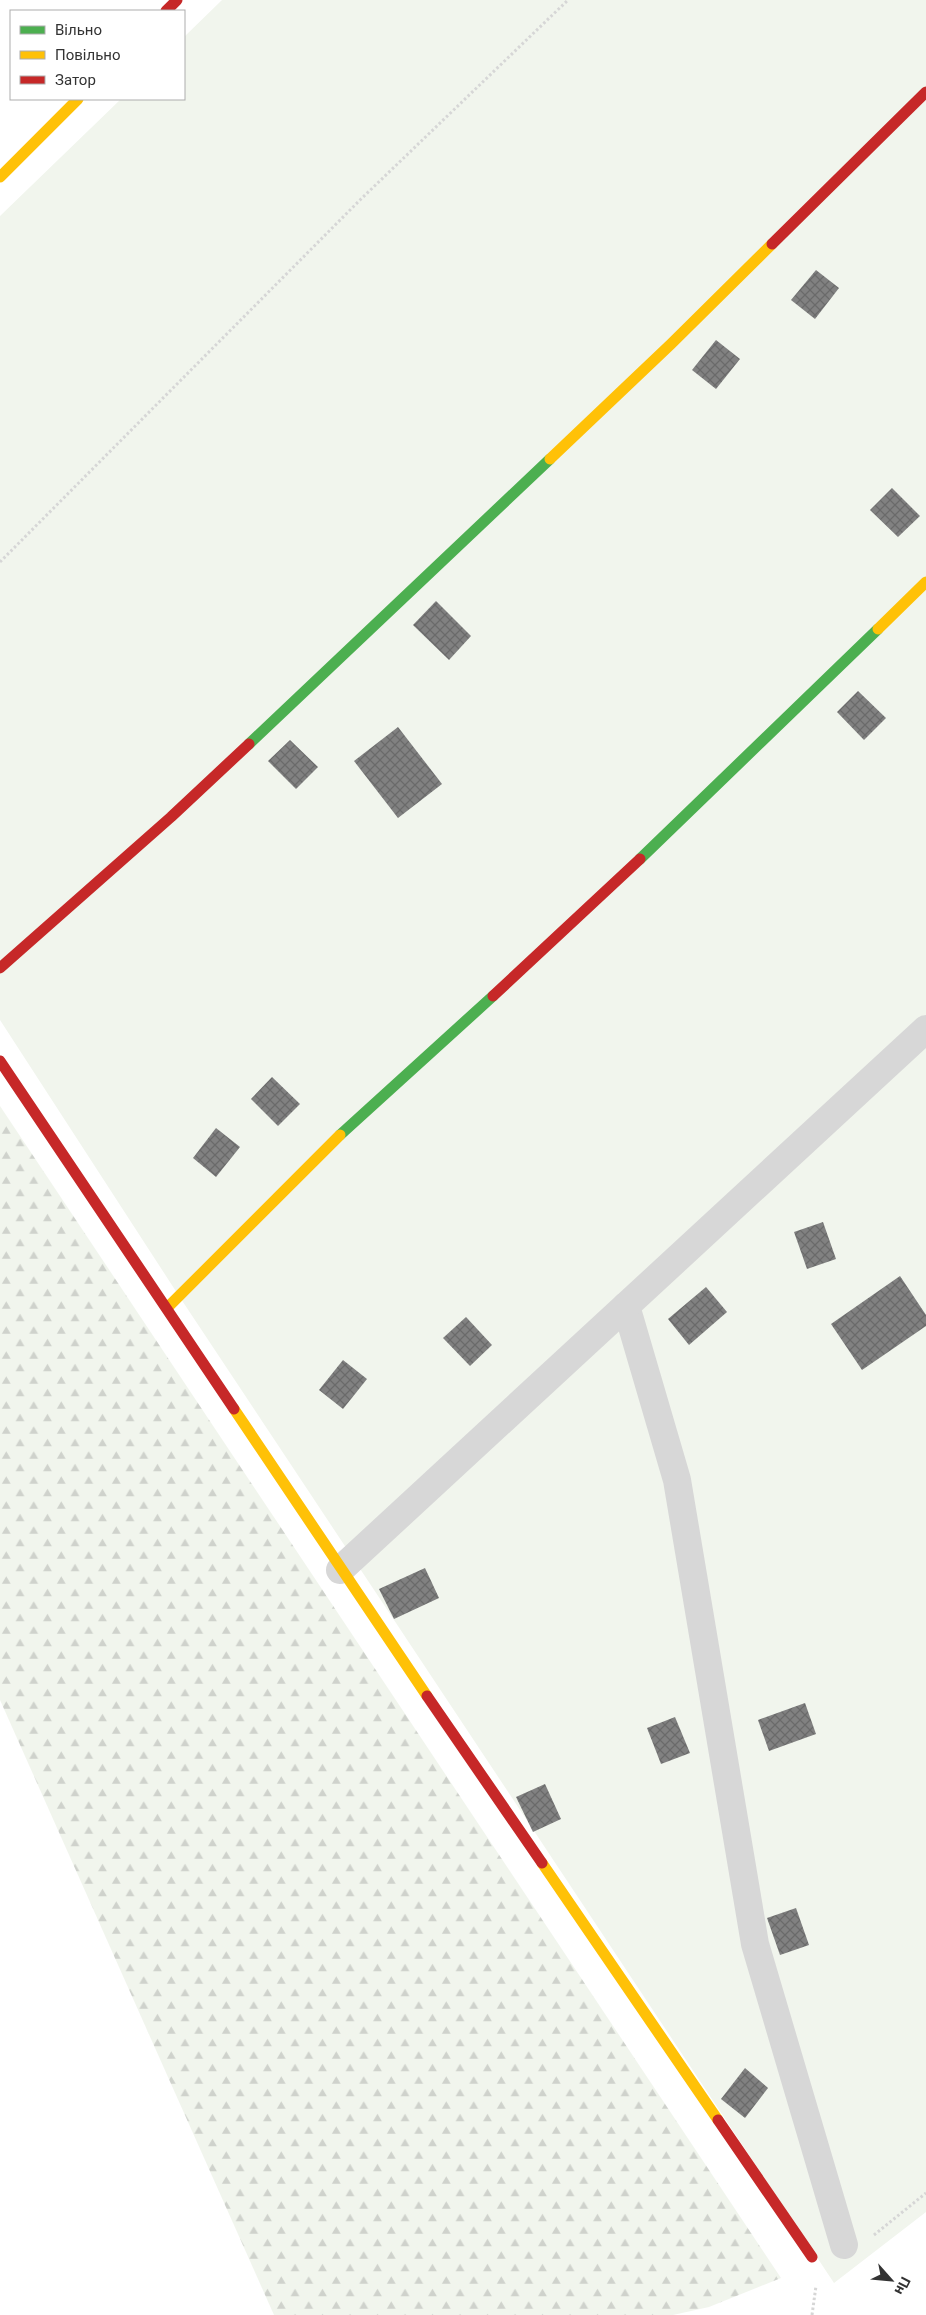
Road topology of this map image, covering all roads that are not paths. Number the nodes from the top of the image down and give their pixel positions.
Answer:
1 (178, 0) edge
2 (167, 10) edge
3 (926, 92) edge
4 (77, 100) edge
5 (0, 177) edge
6 (926, 582) edge
7 (0, 968) edge
8 (926, 1029) edge
9 (0, 1061) edge
10 (626, 1306) junction
11 (167, 1308) junction
12 (340, 1570) junction
13 (844, 2245) dead end
14 (812, 2257) dead end

1 - 2 street
3 - 7 street
4 - 5 street
6 - 11 street
8 - 10 street
9 - 11 street
10 - 12 street
10 - 13 street
11 - 12 street
12 - 14 street

